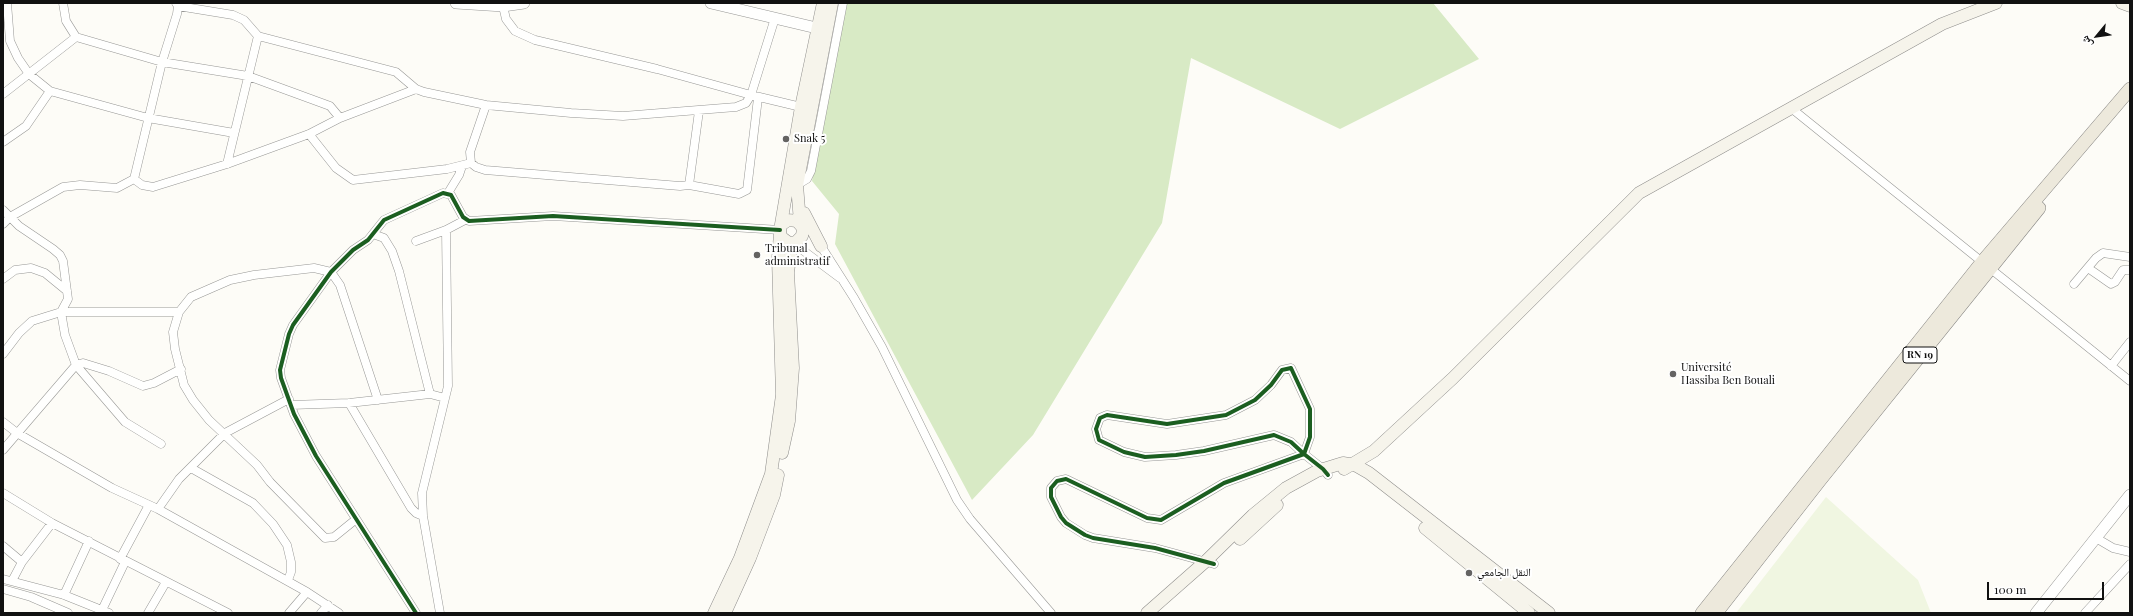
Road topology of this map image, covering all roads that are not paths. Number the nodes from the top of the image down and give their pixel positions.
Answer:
1 (7, 3) edge
2 (63, 3) edge
3 (456, 3) edge
4 (524, 3) edge
5 (710, 3) edge
6 (823, 3) edge
7 (832, 3) edge
8 (843, 3) edge
9 (1996, 3) edge
10 (2122, 3) edge
11 (177, 5) edge
12 (503, 6) junction
13 (2130, 6) edge
14 (775, 18) junction
15 (821, 29) junction
16 (76, 36) junction
17 (258, 36) junction
18 (162, 62) junction
19 (29, 74) junction
20 (248, 76) junction
21 (416, 88) junction
22 (2130, 89) edge
23 (50, 90) junction
24 (3, 94) edge
25 (754, 97) junction
26 (2130, 102) edge
27 (486, 105) junction
28 (801, 107) junction
29 (1791, 108) junction
30 (699, 111) junction
31 (148, 118) junction
32 (340, 118) junction
33 (234, 133) junction
34 (309, 134) junction
35 (3, 142) edge
36 (471, 163) junction
37 (227, 164) junction
38 (462, 166) junction
39 (134, 179) junction
40 (689, 185) junction
41 (797, 191) junction
42 (448, 192) junction
43 (3, 210) edge
44 (10, 217) junction
45 (465, 220) junction
46 (3, 224) edge
47 (801, 225) junction
48 (446, 230) junction
49 (780, 230) junction
50 (373, 234) junction
51 (416, 241) dead end
52 (792, 243) junction
53 (821, 246) junction
54 (2130, 257) edge
55 (1986, 265) junction
56 (2088, 268) junction
57 (2130, 270) edge
58 (330, 272) junction
59 (3, 279) edge
60 (842, 280) junction
61 (2074, 284) dead end
62 (67, 291) junction
63 (61, 312) junction
64 (179, 312) junction
65 (2130, 342) edge
66 (3, 354) edge
67 (76, 365) junction
68 (2111, 366) junction
69 (181, 369) junction
70 (2130, 381) edge
71 (430, 394) junction
72 (445, 398) junction
73 (378, 400) junction
74 (290, 402) junction
75 (349, 403) junction
76 (3, 422) edge
77 (225, 433) junction
78 (16, 434) junction
79 (162, 444) dead end
80 (3, 450) edge
81 (1304, 454) junction
82 (1347, 466) junction
83 (191, 468) junction
84 (1326, 472) junction
85 (3, 493) edge
86 (2130, 495) edge
87 (769, 496) junction
88 (149, 505) junction
89 (158, 509) junction
90 (423, 516) junction
91 (355, 520) junction
92 (52, 523) junction
93 (2096, 538) junction
94 (89, 541) junction
95 (3, 546) edge
96 (2130, 552) edge
97 (123, 560) junction
98 (22, 562) junction
99 (1210, 562) junction
100 (2130, 564) edge
101 (3, 579) edge
102 (288, 580) junction
103 (12, 581) junction
104 (166, 582) junction
105 (3, 589) edge
106 (307, 592) junction
107 (64, 595) junction
108 (1170, 600) junction
109 (328, 605) junction
110 (215, 610) edge
111 (105, 611) edge
112 (66, 613) edge
113 (148, 613) edge
114 (228, 613) edge
115 (289, 613) edge
116 (321, 613) edge
117 (339, 613) edge
118 (416, 613) edge
119 (440, 613) edge
120 (714, 613) edge
121 (725, 613) edge
122 (1051, 613) edge
123 (1147, 613) edge
124 (1160, 613) edge
125 (1529, 613) edge
126 (1549, 613) edge
127 (1702, 613) edge
128 (1716, 613) edge
129 (2036, 613) edge
130 (2085, 613) edge

1 - 19 street
2 - 16 street
3 - 12 street
4 - 12 street
5 - 14 street
6 - 15 main road
7 - 15 main road
8 - 41 street
9 - 29 main road
10 - 13 main road
11 - 17 street
11 - 18 street
12 - 25 street
14 - 15 street
14 - 25 street
15 - 28 main road
15 - 41 main road
16 - 18 street
16 - 19 street
17 - 20 street
17 - 21 street
18 - 20 street
18 - 31 street
19 - 23 street
19 - 24 street
20 - 32 street
20 - 33 street
21 - 27 street
21 - 32 street
22 - 55 main road, RN 19
23 - 31 street
23 - 35 street
25 - 28 street
25 - 30 street
25 - 40 street
26 - 55 main road, RN 19
27 - 30 street
27 - 36 street
28 - 49 main road
29 - 55 street
29 - 82 main road
30 - 40 street
31 - 33 street
31 - 39 street
32 - 34 street
33 - 37 street
34 - 37 street
34 - 38 street
36 - 38 street
36 - 40 street
37 - 39 street
38 - 42 street
39 - 44 street
41 - 47 main road
41 - 53 main road
42 - 45 street
42 - 50 street
43 - 44 street
44 - 46 street
44 - 62 street
45 - 48 street
45 - 49 street
47 - 49 main road
47 - 52 main road
47 - 53 street
48 - 51 street
48 - 72 street
49 - 52 main road
49 - 87 main road
50 - 58 street
50 - 71 street
52 - 60 street
52 - 87 main road
53 - 60 street
54 - 56 street
55 - 68 street
55 - 127 main road, RN 19
55 - 128 main road, RN 19
56 - 57 street
56 - 61 street
58 - 64 street
58 - 73 street
58 - 74 street
59 - 62 street
60 - 122 street
62 - 63 street
63 - 64 street
63 - 66 street
63 - 67 street
64 - 69 street
65 - 68 street
67 - 69 street
67 - 78 street
67 - 79 street
68 - 70 street
69 - 77 street
71 - 72 street
71 - 73 street
72 - 90 street
73 - 75 street
74 - 75 street
74 - 77 street
74 - 91 street
75 - 90 street
76 - 78 street
77 - 83 street
77 - 91 street
78 - 80 street
78 - 88 street
81 - 81 street
81 - 84 street
81 - 99 street
82 - 84 main road
82 - 125 main road
82 - 126 main road
83 - 89 street
83 - 102 street
84 - 99 main road
85 - 92 street
86 - 93 street
87 - 120 main road
87 - 121 main road
88 - 89 street
88 - 97 street
89 - 102 street
90 - 119 street
91 - 118 street
92 - 94 street
92 - 98 street
93 - 96 street
93 - 129 street
94 - 97 street
94 - 107 street
95 - 98 street
97 - 104 street
97 - 111 street
98 - 103 street
99 - 108 main road
100 - 130 street
101 - 103 street
102 - 106 street
103 - 107 street
104 - 110 street
104 - 113 street
105 - 112 street
106 - 109 street
106 - 115 street
107 - 111 street
108 - 123 main road
108 - 124 main road
109 - 116 street
109 - 117 street
110 - 114 street

